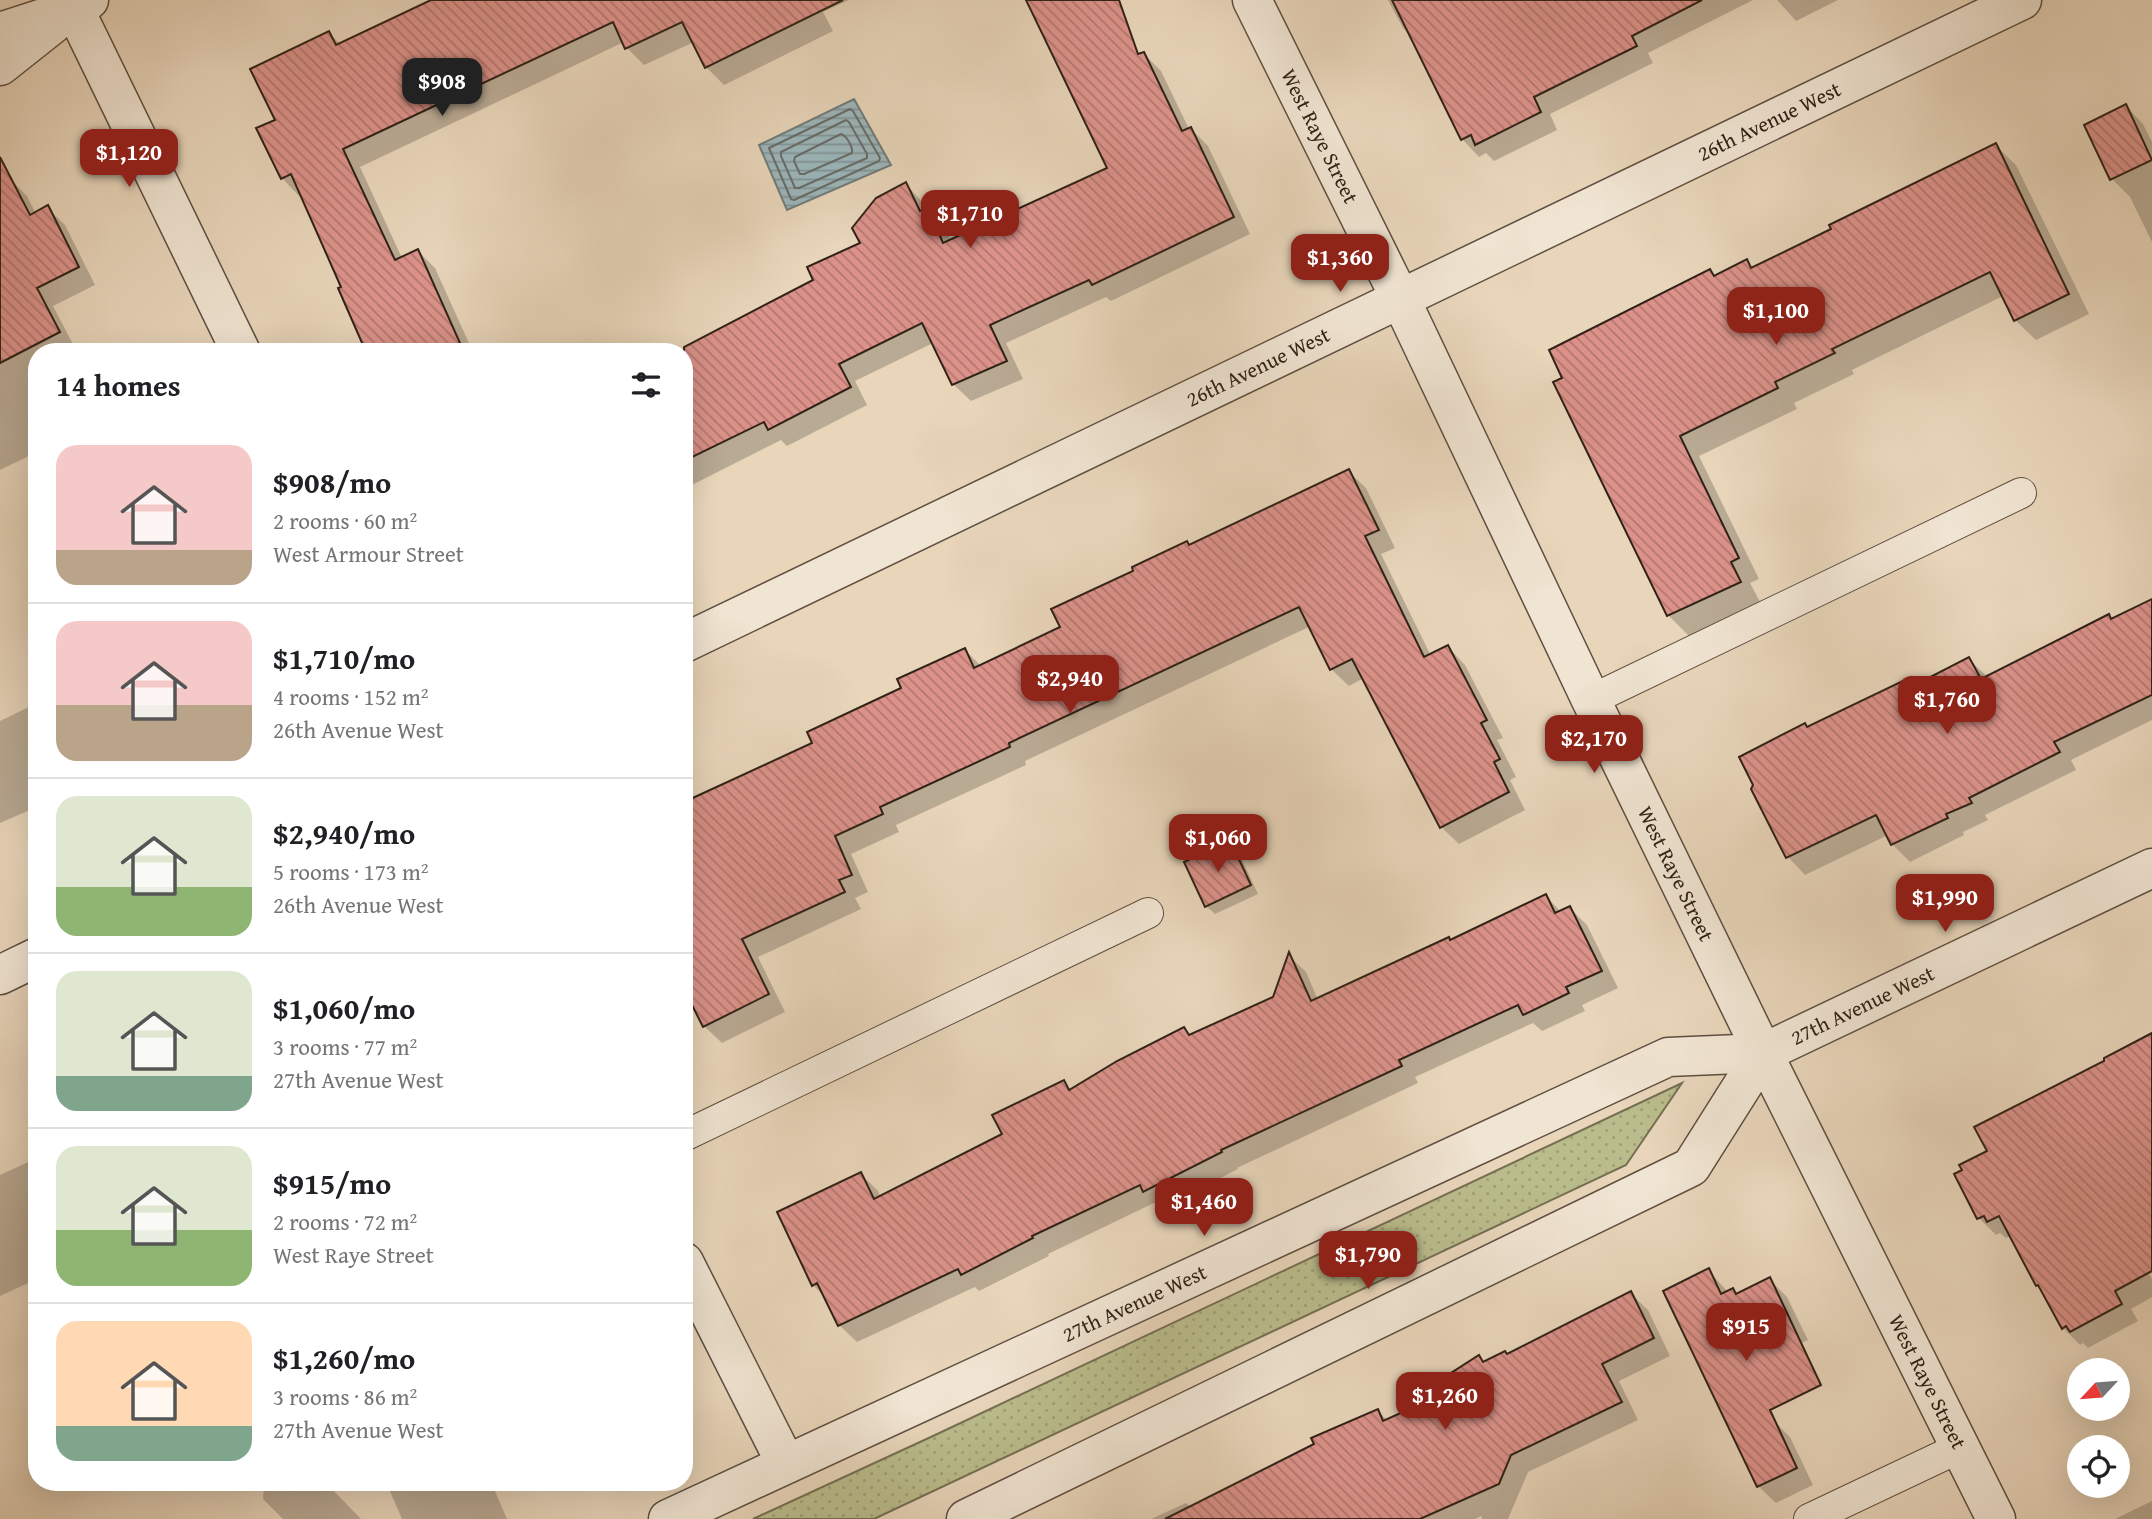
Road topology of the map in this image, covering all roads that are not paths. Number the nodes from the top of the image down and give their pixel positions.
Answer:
1 (1252, 0) edge
2 (2022, 0) edge
3 (77, 3) edge
4 (0, 32) edge
5 (0, 66) edge
6 (1400, 298) junction
7 (237, 343) edge
8 (2021, 493) dead end
9 (693, 639) edge
10 (1591, 700) junction
11 (2152, 868) edge
12 (1149, 913) dead end
13 (28, 961) edge
14 (0, 975) edge
15 (1763, 1053) junction
16 (693, 1132) edge
17 (693, 1280) edge
18 (1959, 1448) junction
19 (786, 1464) junction
20 (668, 1519) edge
21 (966, 1519) edge
22 (1809, 1519) edge
23 (1996, 1519) edge

1 - 6 street, West Raye Street
2 - 6 street, 26th Avenue West
3 - 4 street
3 - 5 street
3 - 7 street
6 - 9 street, 26th Avenue West
6 - 10 street, West Raye Street
8 - 10 lane
10 - 15 street, West Raye Street
11 - 15 street, 27th Avenue West
12 - 16 lane
13 - 14 street
15 - 18 street, West Raye Street
15 - 19 street, 27th Avenue West
15 - 21 street
17 - 19 street
18 - 22 lane
18 - 23 street, West Raye Street
19 - 20 street, 27th Avenue West

